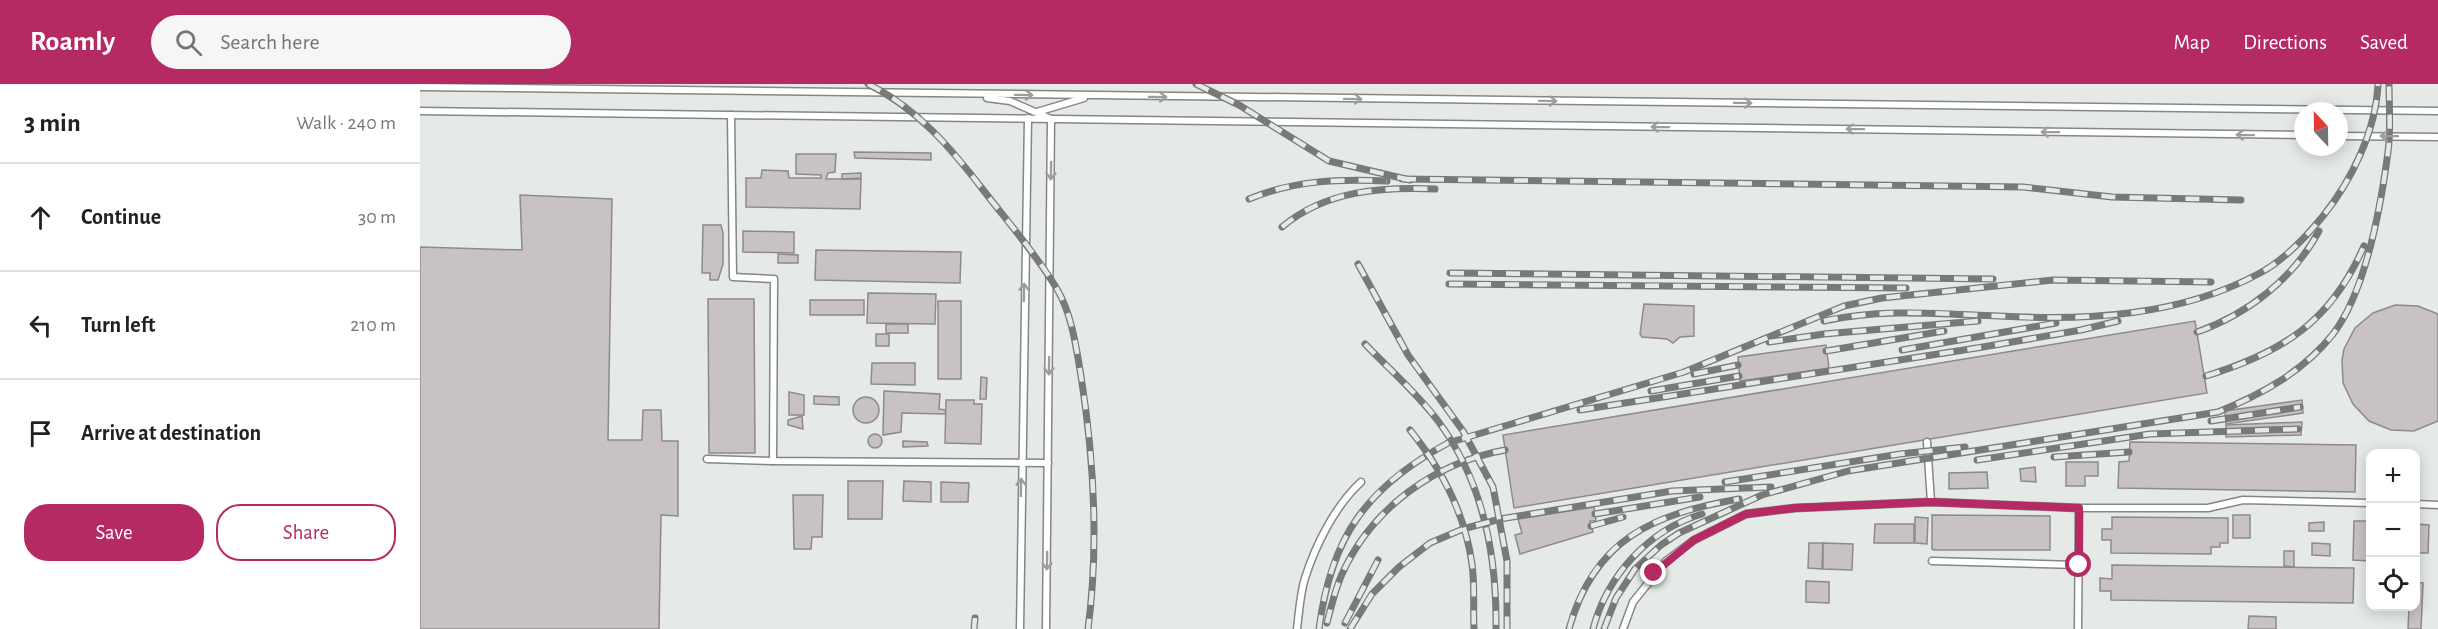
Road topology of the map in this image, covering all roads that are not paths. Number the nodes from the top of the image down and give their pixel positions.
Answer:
1 (420, 87) edge
2 (965, 94) junction
3 (1100, 96) junction
4 (420, 111) edge
5 (2438, 111) edge
6 (1036, 112) junction
7 (731, 115) junction
8 (1026, 119) junction
9 (1051, 119) junction
10 (2294, 135) edge
11 (2348, 136) edge
12 (2438, 137) edge
13 (1927, 442) dead end
14 (707, 459) dead end
15 (773, 461) junction
16 (1022, 462) junction
17 (1048, 463) junction
18 (1361, 482) dead end
19 (1931, 502) junction
20 (2366, 503) edge
21 (2420, 504) edge
22 (2438, 505) edge
23 (2079, 508) junction
24 (1932, 561) dead end
25 (2079, 565) junction
26 (1020, 629) edge
27 (1046, 629) edge
28 (1297, 629) edge
29 (1623, 629) edge
30 (2078, 629) edge

1 - 2 lane
2 -> 3 lane
2 - 6 lane
3 -> 5 lane
3 - 6 lane
4 - 7 lane
6 - 8 lane
6 - 9 lane
7 - 8 lane
7 - 15 lane
8 - 9 lane
16 -> 8 lane
10 -> 9 lane
9 -> 17 lane
12 -> 11 lane
13 - 19 lane
14 - 15 lane
15 - 16 lane
16 - 17 lane
26 -> 16 lane
17 -> 27 lane
18 - 28 lane
19 - 23 lane
19 - 29 lane
20 - 23 lane
21 - 22 lane
23 - 25 lane
24 - 25 lane
25 - 30 lane

